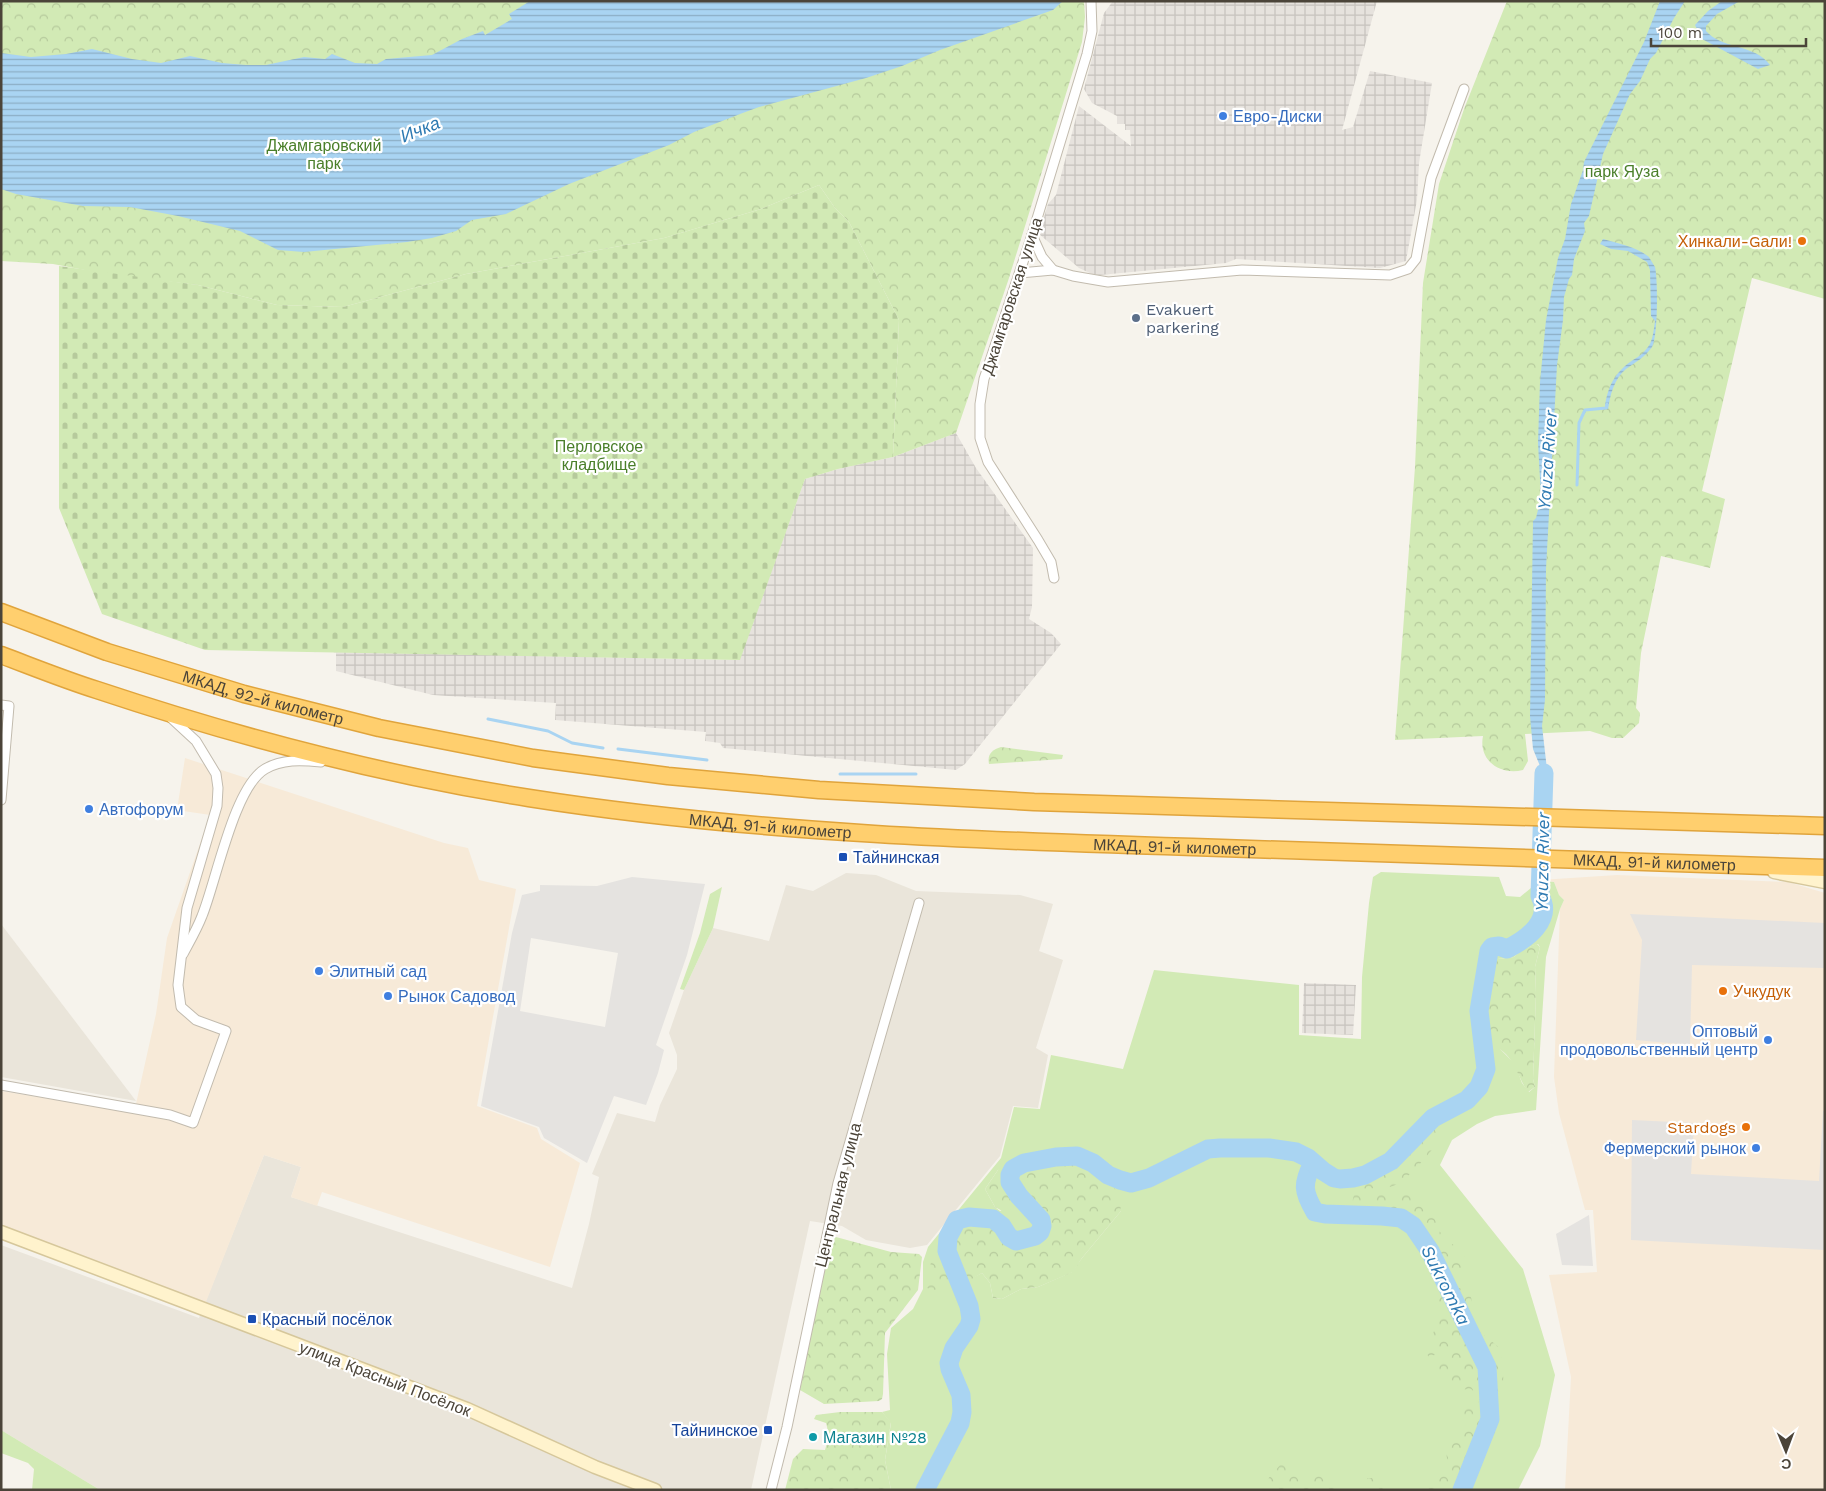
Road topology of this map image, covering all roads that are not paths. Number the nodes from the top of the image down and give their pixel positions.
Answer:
1 (1091, 1) edge
2 (1464, 89) dead end
3 (1032, 235) junction
4 (1053, 270) junction
5 (1020, 273) junction
6 (1054, 578) dead end
7 (1, 612) edge
8 (1, 655) edge
9 (5, 706) edge
10 (162, 710) junction
11 (370, 768) junction
12 (1, 800) edge
13 (1825, 826) edge
14 (1742, 865) junction
15 (1825, 868) edge
16 (1825, 882) edge
17 (919, 903) dead end
18 (180, 961) junction
19 (1, 1085) edge
20 (1, 1232) edge
21 (655, 1490) edge
22 (771, 1490) edge

1 - 3 street, Джамгаровская улица
2 - 4 street
3 - 4 street
3 - 5 street, Джамгаровская улица
4 - 5 street
5 - 6 street, Джамгаровская улица
7 - 13 highway, МКАД, 92-й километр
8 - 10 highway
9 - 12 street
10 - 11 highway
10 - 18 street
11 - 14 highway, МКАД, 91-й километр
11 - 18 street
14 - 15 highway, МКАД, 91-й километр
14 - 16 street
17 - 22 street, Центральная улица
18 - 19 street
20 - 21 street, улица Красный Посёлок

